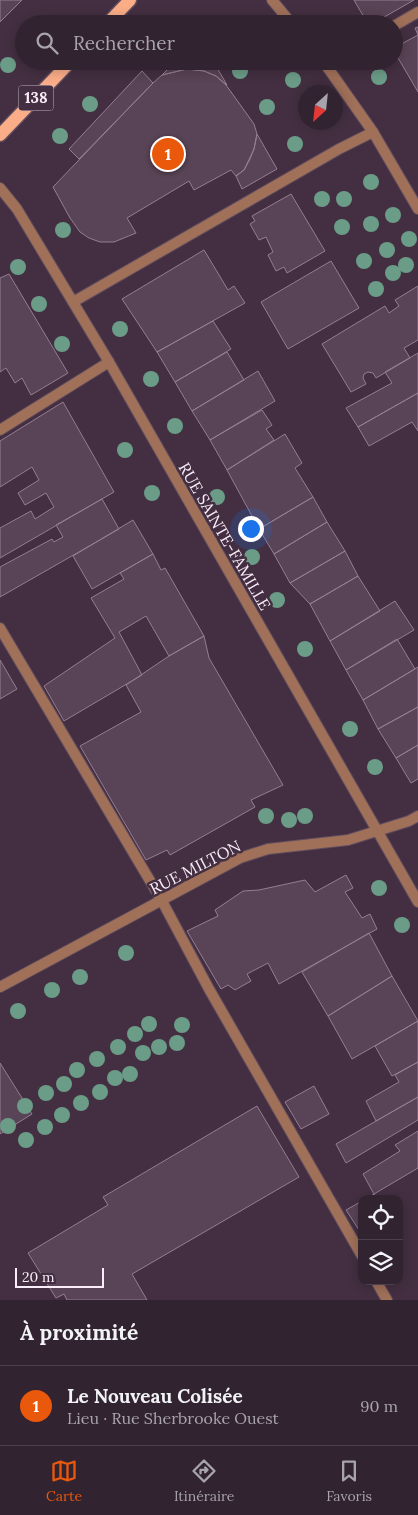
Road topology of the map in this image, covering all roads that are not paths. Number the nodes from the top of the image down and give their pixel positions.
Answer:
1 (130, 0) edge
2 (272, 0) edge
3 (418, 12) edge
4 (116, 15) edge
5 (284, 15) edge
6 (403, 21) edge
7 (62, 70) edge
8 (330, 70) edge
9 (373, 132) junction
10 (0, 135) edge
11 (0, 188) edge
12 (418, 209) edge
13 (73, 302) junction
14 (109, 362) junction
15 (0, 430) edge
16 (0, 628) edge
17 (418, 816) edge
18 (377, 832) junction
19 (162, 901) junction
20 (418, 902) edge
21 (1, 983) edge
22 (358, 1249) edge
23 (378, 1285) edge
24 (387, 1300) edge

1 - 4 main road
2 - 5 street
3 - 6 street
7 - 10 main road, 138
8 - 9 street
9 - 12 street
9 - 13 street
11 - 13 street, RUE SAINTE-FAMILLE
13 - 14 street, RUE SAINTE-FAMILLE
14 - 15 street
14 - 18 street, RUE SAINTE-FAMILLE
16 - 19 street
17 - 18 street, RUE MILTON
18 - 19 street, RUE MILTON
18 - 20 street, RUE SAINTE-FAMILLE
19 - 21 street, RUE MILTON
19 - 22 street
23 - 24 street

